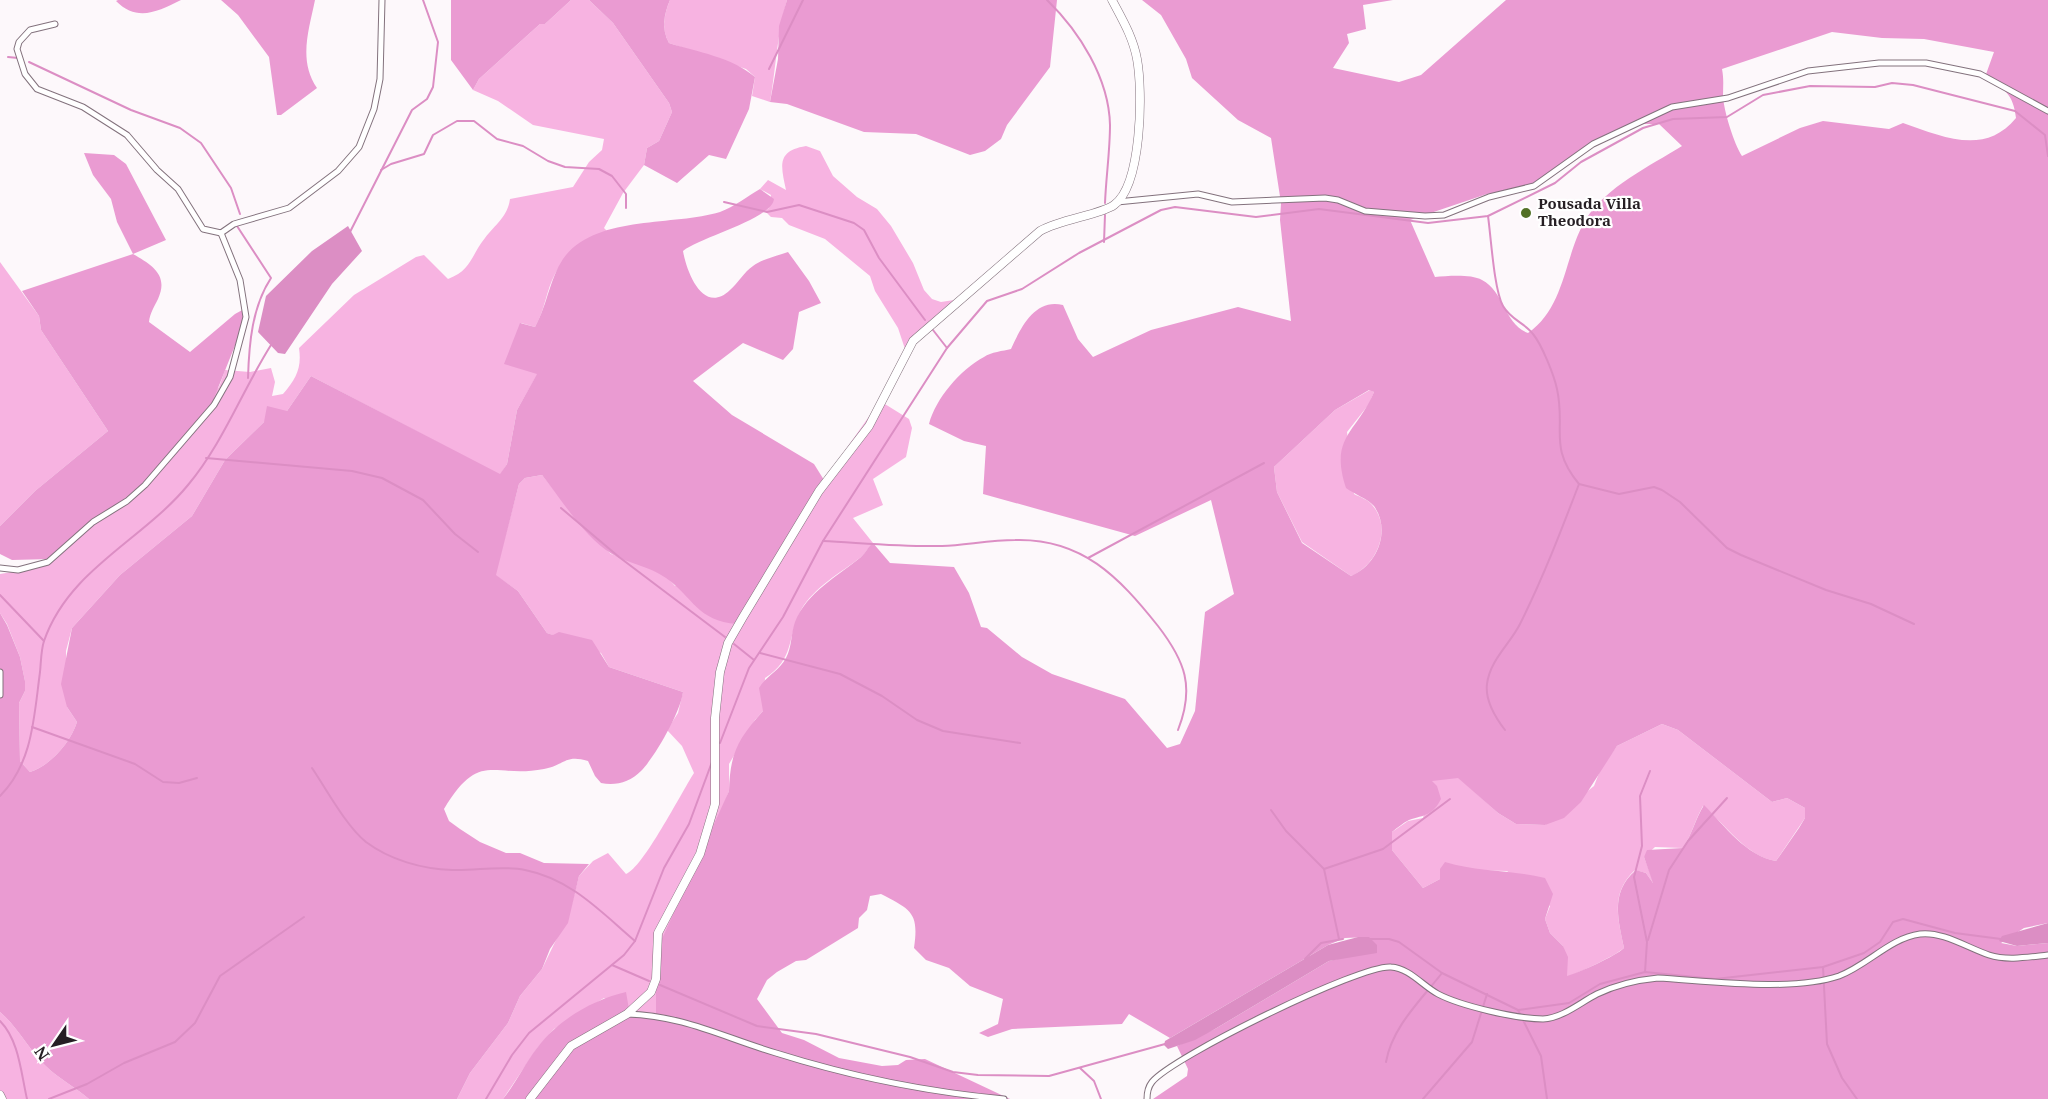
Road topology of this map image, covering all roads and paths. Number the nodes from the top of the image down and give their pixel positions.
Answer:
1 (382, 0) edge
2 (1112, 0) edge
3 (55, 24) dead end
4 (2048, 111) edge
5 (1117, 202) junction
6 (221, 233) junction
7 (0, 568) edge
8 (0, 672) edge
9 (0, 695) edge
10 (2048, 955) edge
11 (627, 1014) junction
12 (0, 1095) edge
13 (2, 1099) edge
14 (530, 1099) edge
15 (1004, 1099) edge
16 (1147, 1099) edge

1 - 6 street
2 - 5 street
3 - 6 street
4 - 5 street
5 - 11 street
6 - 7 street
8 - 9 street
10 - 16 street
11 - 14 street
11 - 15 street
12 - 13 street

